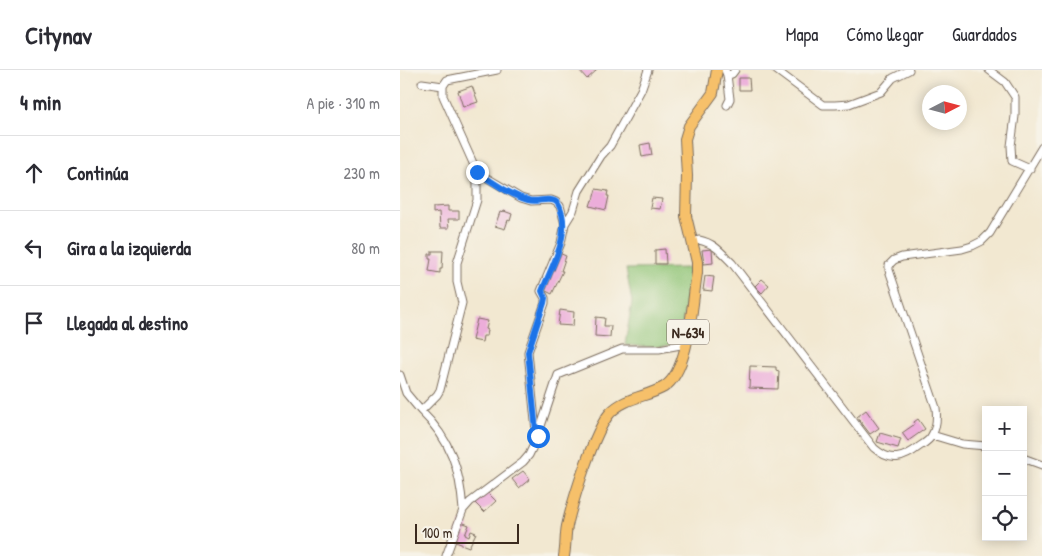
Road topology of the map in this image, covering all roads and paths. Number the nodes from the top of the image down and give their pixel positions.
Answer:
1 (497, 70) edge
2 (648, 70) edge
3 (735, 70) edge
4 (776, 70) edge
5 (909, 70) edge
6 (989, 70) edge
7 (723, 72) edge
8 (422, 83) dead end
9 (444, 86) junction
10 (727, 105) dead end
11 (1042, 147) edge
12 (1030, 169) junction
13 (477, 172) junction
14 (565, 224) junction
15 (692, 243) junction
16 (686, 344) junction
17 (400, 375) edge
18 (421, 411) junction
19 (932, 435) junction
20 (538, 436) junction
21 (982, 446) edge
22 (1027, 459) edge
23 (1042, 465) edge
24 (463, 510) junction
25 (446, 556) edge
26 (564, 556) edge

1 - 9 street
2 - 14 street
3 - 7 street
4 - 5 street
6 - 12 street
7 - 10 street
7 - 15 highway, N-634
8 - 9 street
9 - 13 street
11 - 12 street
12 - 19 street
13 - 14 street
13 - 18 street
14 - 20 street
15 - 16 highway, N-634
15 - 19 street
16 - 20 street
16 - 26 highway, N-634
17 - 18 street
18 - 24 street
19 - 21 street
20 - 24 street
22 - 23 street
24 - 25 street

